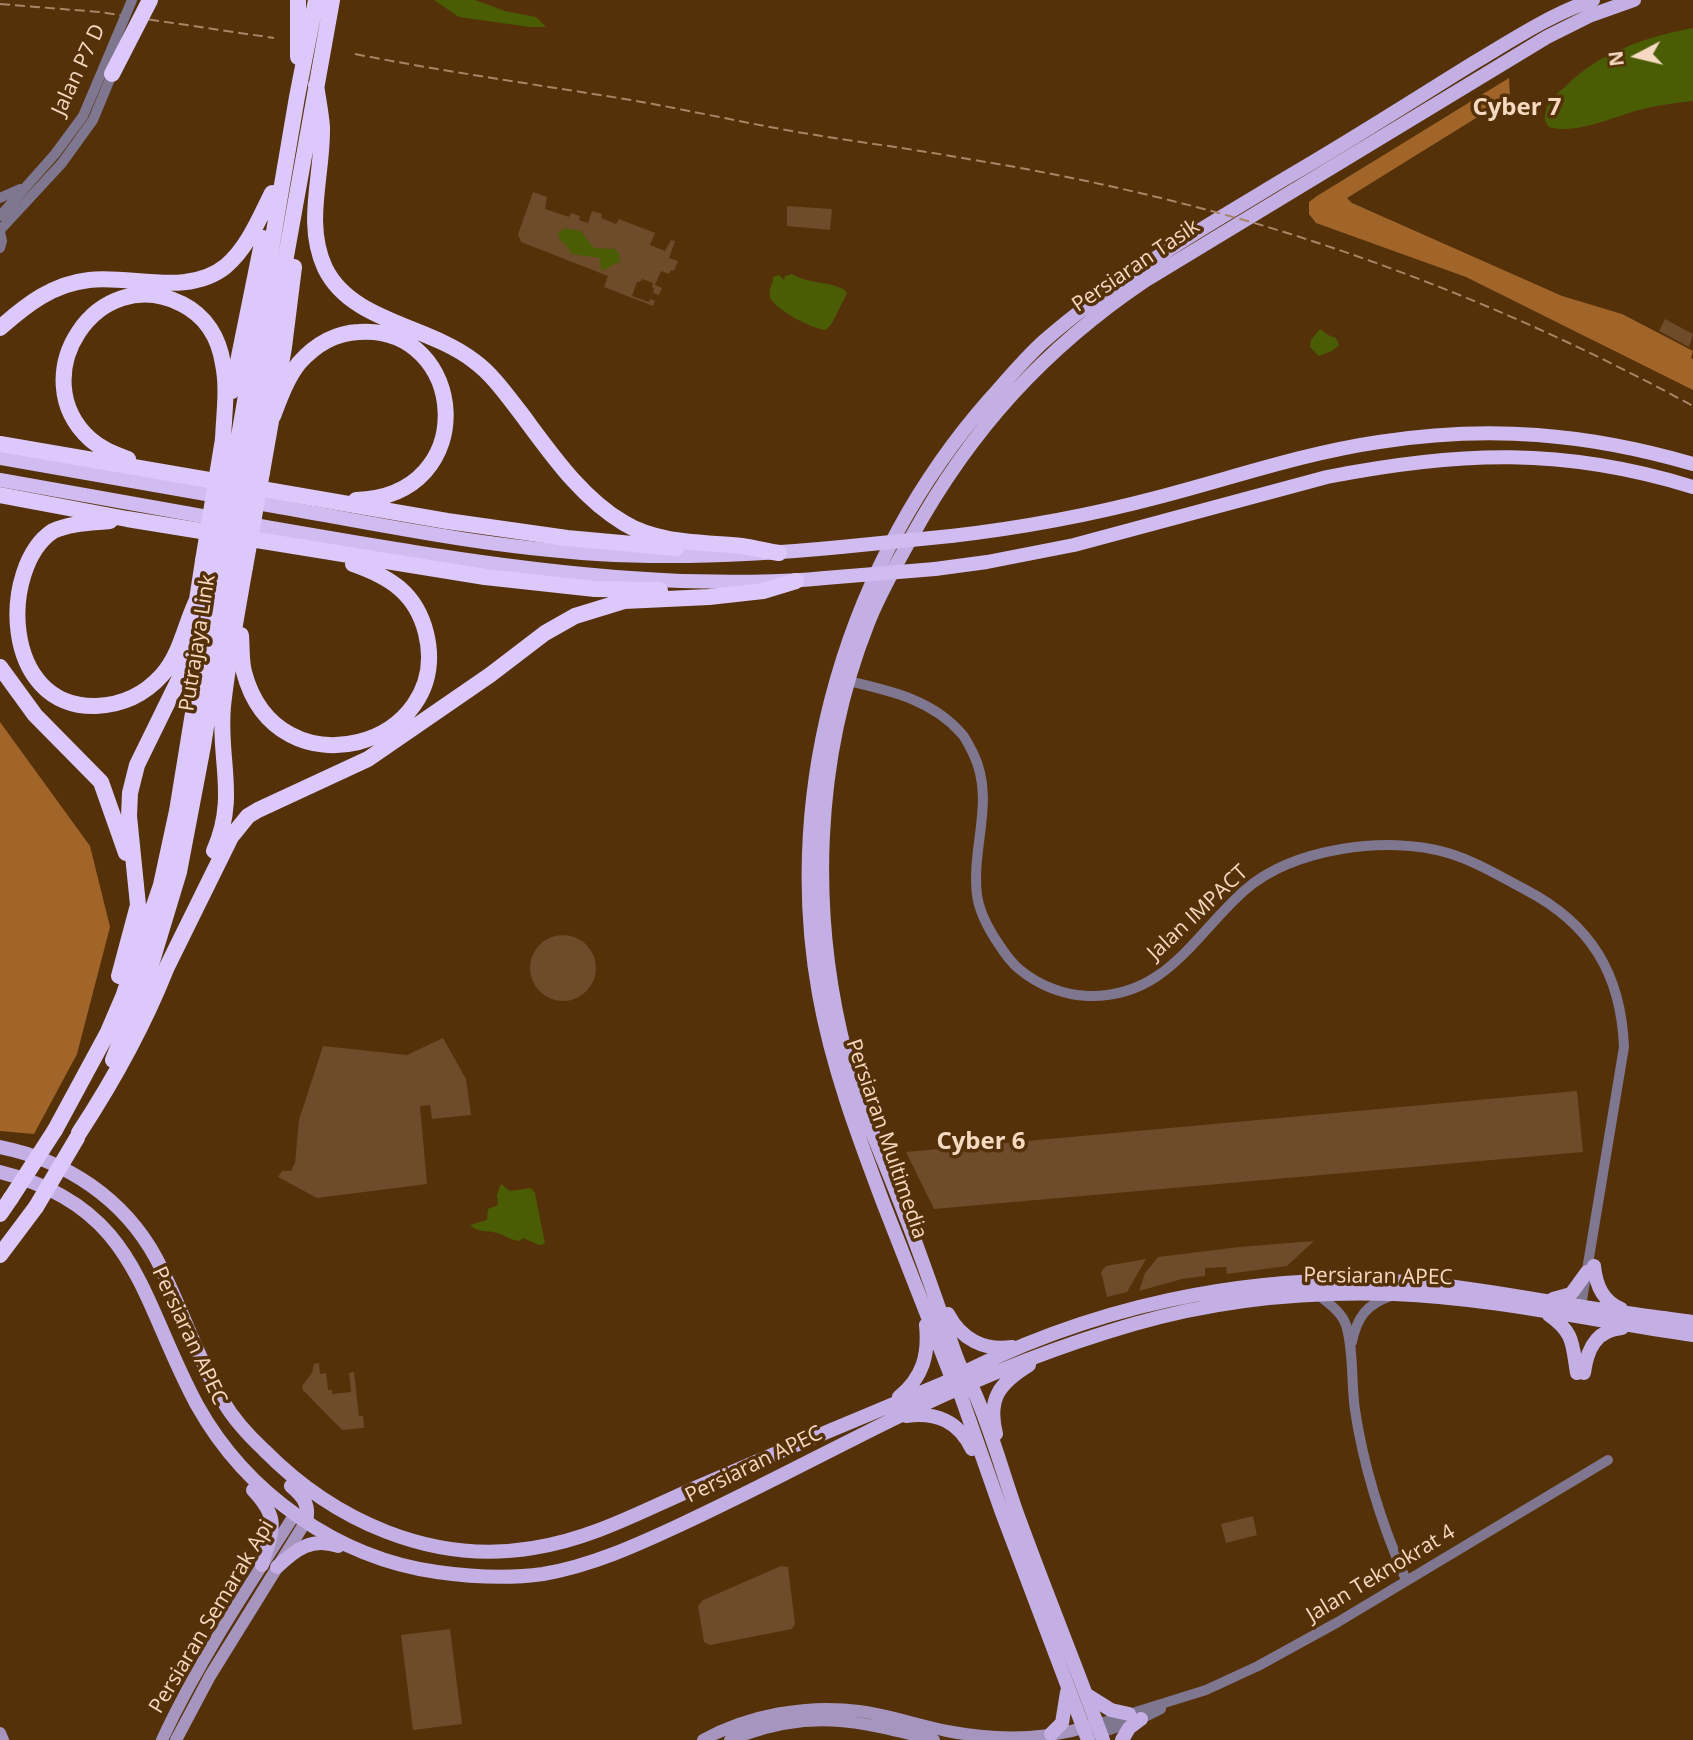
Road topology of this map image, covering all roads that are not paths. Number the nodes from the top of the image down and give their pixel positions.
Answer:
1 (132, 0) edge
2 (143, 0) edge
3 (150, 0) edge
4 (298, 0) edge
5 (316, 0) edge
6 (332, 0) edge
7 (1592, 0) edge
8 (1634, 0) edge
9 (1570, 6) edge
10 (107, 72) junction
11 (316, 85) junction
12 (297, 97) junction
13 (289, 144) junction
14 (27, 186) junction
15 (272, 193) junction
16 (0, 198) edge
17 (295, 209) junction
18 (0, 216) edge
19 (0, 231) edge
20 (0, 248) edge
21 (0, 328) edge
22 (273, 416) junction
23 (223, 439) junction
24 (0, 444) edge
25 (0, 458) edge
26 (1693, 464) edge
27 (149, 468) junction
28 (239, 478) junction
29 (0, 480) edge
30 (1693, 488) edge
31 (0, 495) edge
32 (326, 500) junction
33 (127, 519) junction
34 (318, 551) junction
35 (779, 553) junction
36 (733, 556) junction
37 (224, 567) junction
38 (796, 581) junction
39 (729, 583) junction
40 (198, 598) junction
41 (239, 606) junction
42 (0, 667) edge
43 (848, 681) junction
44 (816, 860) junction
45 (119, 976) junction
46 (162, 977) junction
47 (116, 1012) junction
48 (78, 1136) junction
49 (0, 1147) edge
50 (0, 1172) edge
51 (0, 1214) edge
52 (907, 1220) junction
53 (0, 1255) edge
54 (1590, 1269) junction
55 (1317, 1294) junction
56 (1397, 1294) junction
57 (923, 1306) junction
58 (1541, 1306) junction
59 (1583, 1313) junction
60 (1630, 1313) junction
61 (1693, 1322) edge
62 (1637, 1327) junction
63 (1693, 1335) edge
64 (1047, 1344) junction
65 (1350, 1352) junction
66 (961, 1381) junction
67 (888, 1414) junction
68 (207, 1422) junction
69 (241, 1427) junction
70 (1608, 1460) dead end
71 (1001, 1510) junction
72 (303, 1514) junction
73 (1023, 1528) junction
74 (384, 1532) junction
75 (366, 1553) junction
76 (262, 1565) junction
77 (277, 1567) junction
78 (1406, 1580) junction
79 (1067, 1683) junction
80 (1086, 1694) junction
81 (198, 1695) junction
82 (1135, 1717) junction
83 (0, 1733) edge
84 (1051, 1734) junction
85 (1091, 1735) edge
86 (3, 1740) edge
87 (162, 1740) edge
88 (176, 1740) edge
89 (183, 1740) edge
90 (703, 1740) edge
91 (730, 1740) edge
92 (934, 1740) edge
93 (1122, 1740) edge

1 - 10 street, Jalan P7 D, bridge
2 - 10 street, Jalan P7 D, bridge
3 - 10 highway, bridge
4 - 12 highway
5 - 12 highway, Putrajaya Link
6 - 11 highway, Putrajaya Link
7 - 9 main road, Persiaran Tasik
8 - 43 main road, Persiaran Tasik
9 - 44 main road, Persiaran Tasik
10 - 14 street, Jalan P7 D
10 - 19 street, Jalan P7 D
11 - 17 highway, Putrajaya Link
11 - 35 highway
12 - 13 highway, Putrajaya Link
13 - 15 highway
13 - 28 highway, Putrajaya Link
14 - 16 street
14 - 18 street, Jalan P7 D
15 - 21 highway
15 - 23 highway
17 - 22 highway
17 - 28 highway, Putrajaya Link
19 - 20 street
22 - 32 highway
22 - 41 highway, bridge
23 - 27 highway
23 - 40 highway, bridge
24 - 27 highway
25 - 36 highway
26 - 35 highway, bridge
27 - 32 highway
28 - 37 highway, Putrajaya Link, bridge
29 - 39 highway
30 - 38 highway, bridge
31 - 33 highway
32 - 36 highway
33 - 34 highway
33 - 40 highway
34 - 39 highway
34 - 41 highway
35 - 36 highway
37 - 47 highway, Putrajaya Link
37 - 48 highway, Putrajaya Link
38 - 39 highway
38 - 46 highway
40 - 45 highway
41 - 46 highway
42 - 45 highway
43 - 44 main road, Persiaran Tasik
43 - 54 street, Jalan IMPACT
44 - 52 main road, Persiaran Multimedia
44 - 57 main road, Persiaran Multimedia
45 - 47 highway
46 - 48 highway
47 - 51 highway, Putrajaya Link, bridge
48 - 53 highway, Putrajaya Link, bridge
49 - 69 main road, Persiaran APEC
50 - 68 main road, Persiaran APEC
52 - 64 main road
52 - 66 main road
54 - 58 main road
54 - 59 street, Jalan IMPACT
54 - 60 main road
55 - 56 main road, Persiaran APEC
55 - 64 main road, Persiaran APEC
55 - 65 street
56 - 58 main road, Persiaran APEC
56 - 65 street
57 - 66 main road
57 - 67 main road
58 - 59 main road, Persiaran APEC
58 - 62 main road
58 - 64 main road, Persiaran APEC
59 - 60 main road, Persiaran APEC
59 - 62 main road, Persiaran APEC
60 - 61 main road, Persiaran APEC
62 - 63 main road, Persiaran APEC
64 - 66 main road, Persiaran APEC
64 - 73 main road
65 - 78 street
66 - 67 main road, Persiaran APEC
66 - 71 main road
66 - 73 main road
67 - 71 main road
67 - 74 main road, Persiaran APEC
67 - 75 main road, Persiaran APEC
68 - 72 main road, Persiaran APEC
68 - 76 main road
69 - 72 main road
69 - 74 main road, Persiaran APEC
70 - 78 street, Jalan Teknokrat 4
71 - 79 main road
72 - 74 main road
72 - 75 main road, Persiaran APEC
72 - 76 main road, Persiaran Semarak Api
72 - 77 main road, Persiaran Semarak Api
73 - 80 main road
75 - 77 main road
76 - 87 main road, Persiaran Semarak Api
77 - 81 main road, Persiaran Semarak Api
78 - 82 street, Jalan Teknokrat 4
79 - 84 main road
79 - 85 main road
80 - 82 main road
80 - 85 main road
81 - 88 main road, Persiaran Semarak Api
81 - 89 main road
82 - 85 street, Jalan Teknokrat 4
82 - 93 main road
83 - 86 main road
84 - 85 main road
84 - 90 main road
91 - 92 main road

